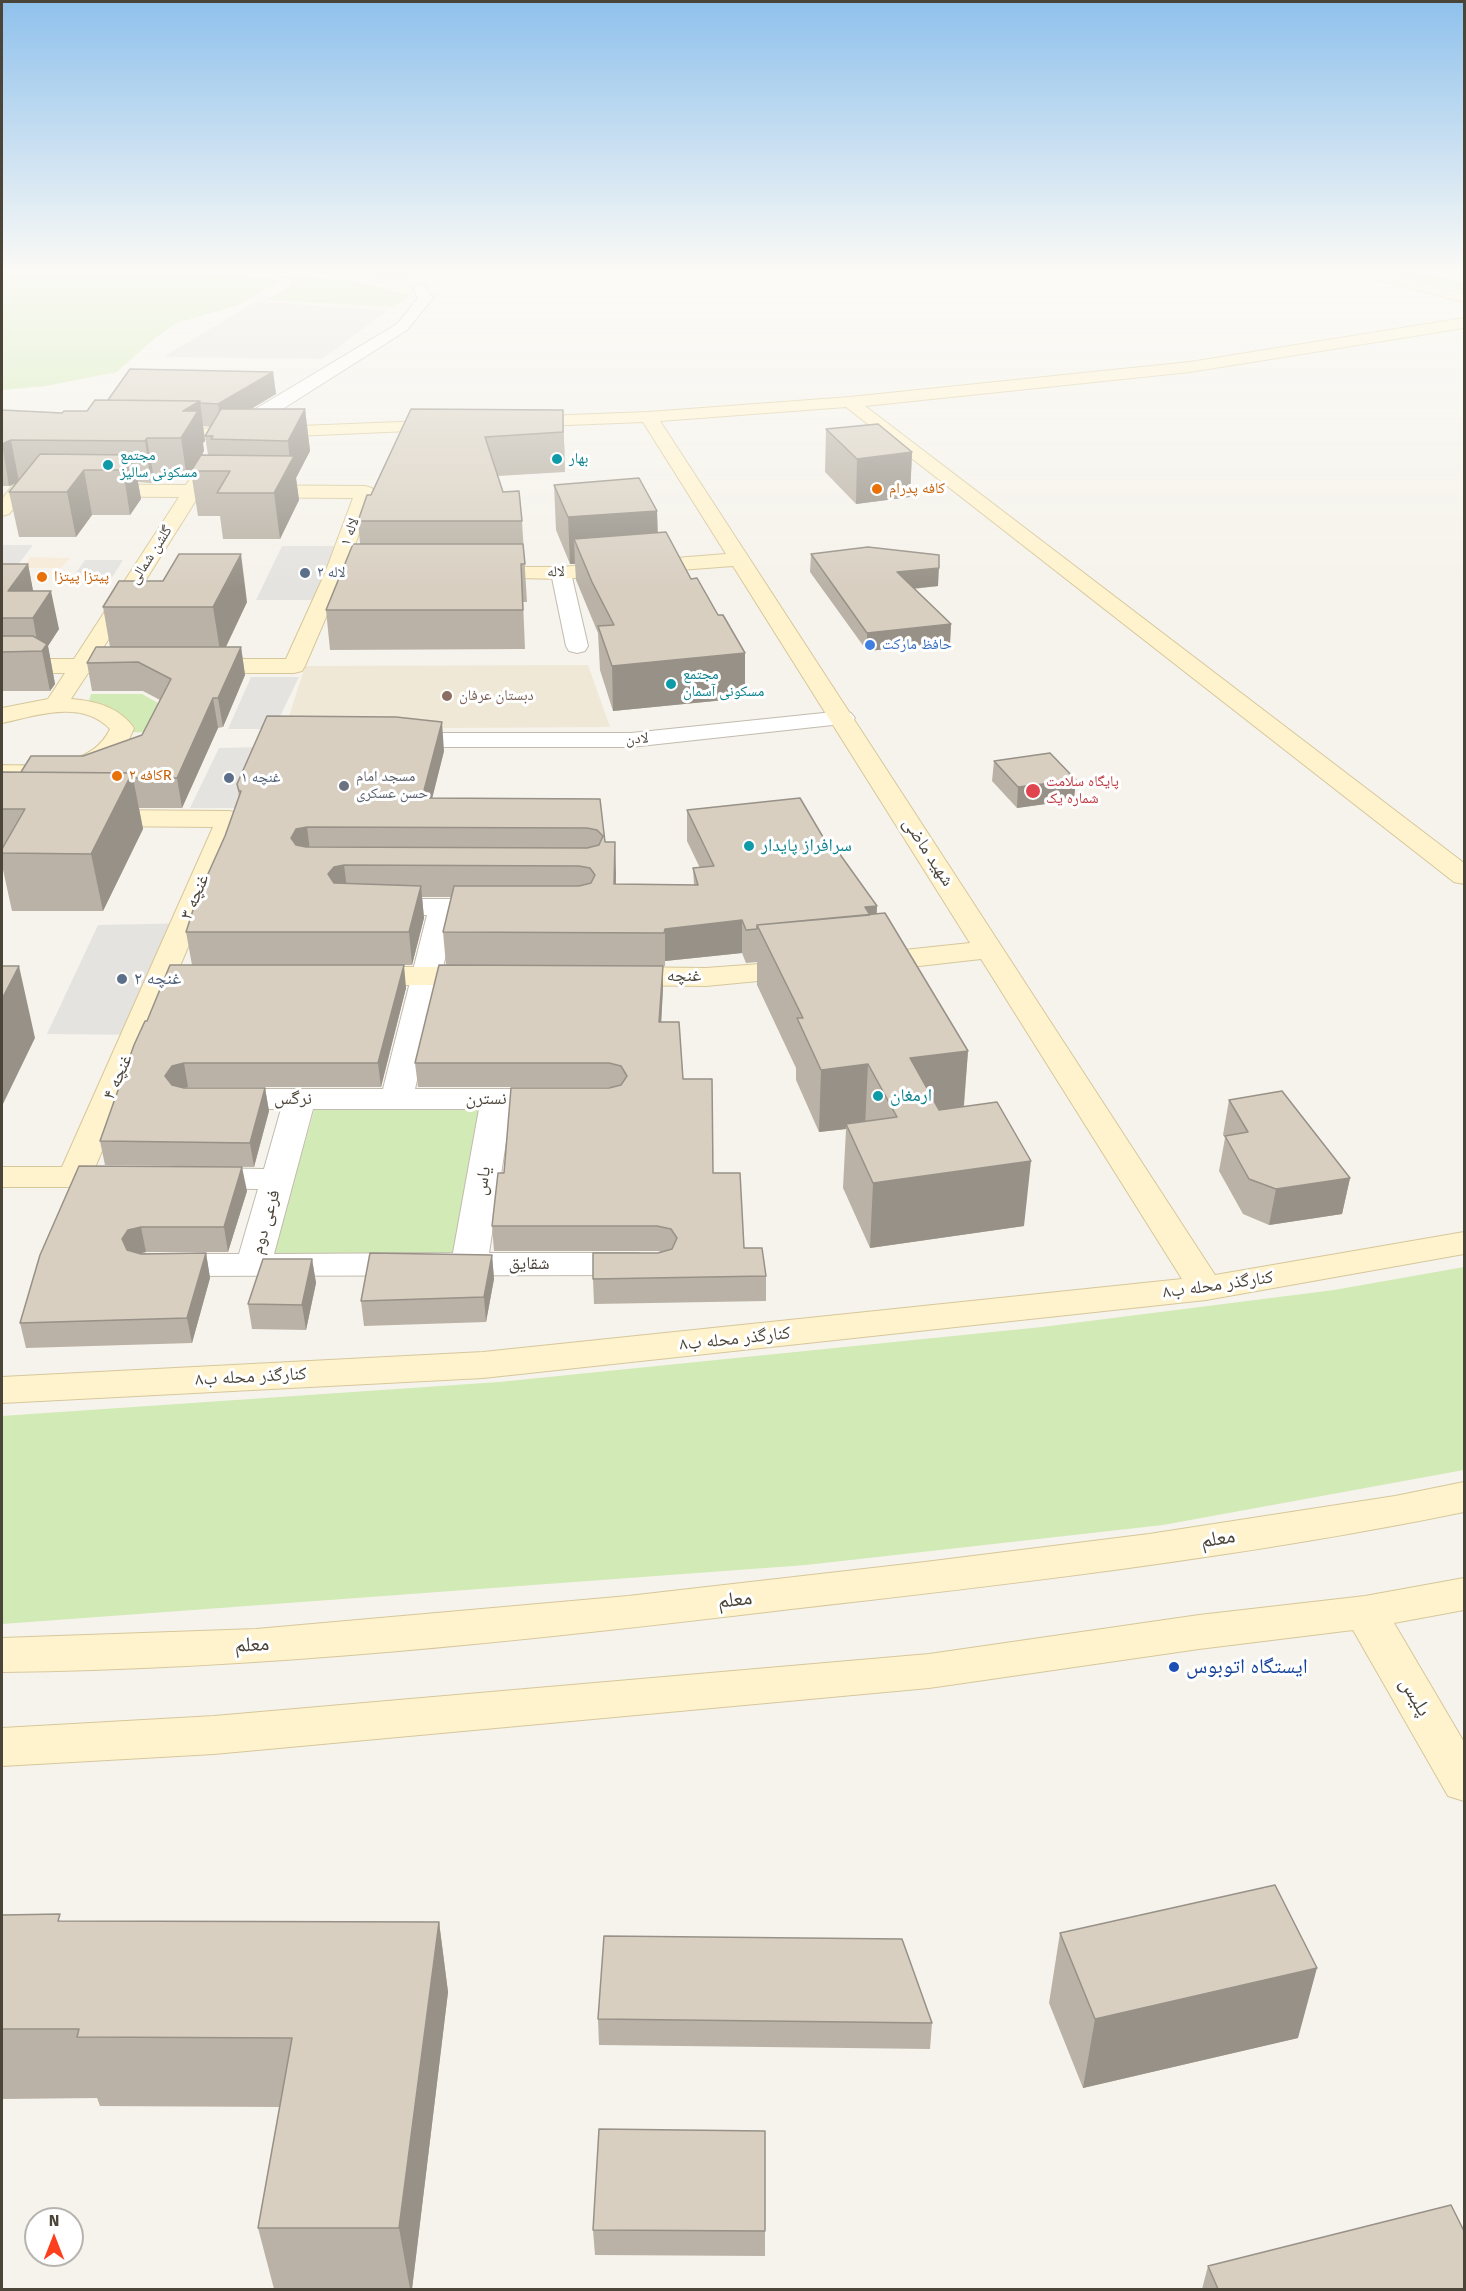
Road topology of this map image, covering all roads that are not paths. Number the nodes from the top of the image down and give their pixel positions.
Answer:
1 (325, 375) edge
2 (1113, 375) edge
3 (850, 402) junction
4 (648, 417) junction
5 (496, 423) edge
6 (461, 424) edge
7 (143, 433) edge
8 (218, 448) junction
9 (193, 490) junction
10 (2, 510) edge
11 (741, 559) junction
12 (335, 573) junction
13 (359, 573) edge
14 (466, 573) edge
15 (561, 573) junction
16 (577, 646) dead end
17 (2, 666) edge
18 (152, 666) edge
19 (175, 666) edge
20 (80, 667) junction
21 (55, 706) junction
22 (2, 716) edge
23 (843, 718) junction
24 (431, 740) edge
25 (9, 773) edge
26 (2, 794) edge
27 (73, 818) edge
28 (1464, 876) edge
29 (379, 878) edge
30 (443, 907) junction
31 (518, 908) edge
32 (990, 949) junction
33 (173, 976) joint
34 (336, 976) edge
35 (428, 976) junction
36 (509, 976) edge
37 (590, 976) edge
38 (188, 1099) edge
39 (300, 1099) junction
40 (398, 1099) junction
41 (497, 1099) junction
42 (587, 1099) edge
43 (74, 1177) junction
44 (2, 1178) edge
45 (108, 1178) edge
46 (165, 1178) edge
47 (278, 1179) junction
48 (1464, 1243) edge
49 (253, 1264) junction
50 (470, 1264) junction
51 (658, 1264) edge
52 (147, 1265) edge
53 (1206, 1288) junction
54 (2, 1390) edge
55 (1464, 1497) edge
56 (1464, 1594) edge
57 (1365, 1612) junction
58 (2, 1655) edge
59 (2, 1747) edge
60 (1464, 1782) edge

1 - 8 street
2 - 3 street
3 - 4 street
3 - 28 street
4 - 5 street
4 - 11 street, شهید ماضی
6 - 8 street
7 - 8 street
8 - 9 street, گلشن شمالی
9 - 10 street
9 - 12 street, لاله ۱
9 - 20 street, گلشن شمالی
11 - 15 street, لاله
11 - 23 street, شهید ماضی
12 - 13 street
12 - 19 street
14 - 15 street, لاله
15 - 16 street
17 - 20 street
18 - 20 street
20 - 21 street, گلشن شمالی
21 - 22 street
21 - 25 street
23 - 24 street, لادن
23 - 32 street, شهید ماضی
25 - 26 street
27 - 33 street, غنچه ۳
29 - 30 street
30 - 31 street
30 - 35 street
32 - 37 street, غنچه
32 - 53 street, شهید ماضی
33 - 43 street, غنچه ۴
34 - 35 street
35 - 36 street
35 - 40 street
38 - 39 street, نرگس
39 - 40 street, نرگس
39 - 47 street, فرعی دوم
40 - 41 street, نسترن
41 - 42 street, نسترن
41 - 50 street, یاس
43 - 44 street
43 - 45 street
46 - 47 street
47 - 49 street, فرعی دوم
48 - 53 street, کنارگذر محله ب۸
49 - 50 street, شقایق
49 - 52 street, شقایق
50 - 51 street, شقایق
53 - 54 street, کنارگذر محله ب۸
55 - 58 street, معلم
56 - 57 street
57 - 59 street
57 - 60 street, پلیس

